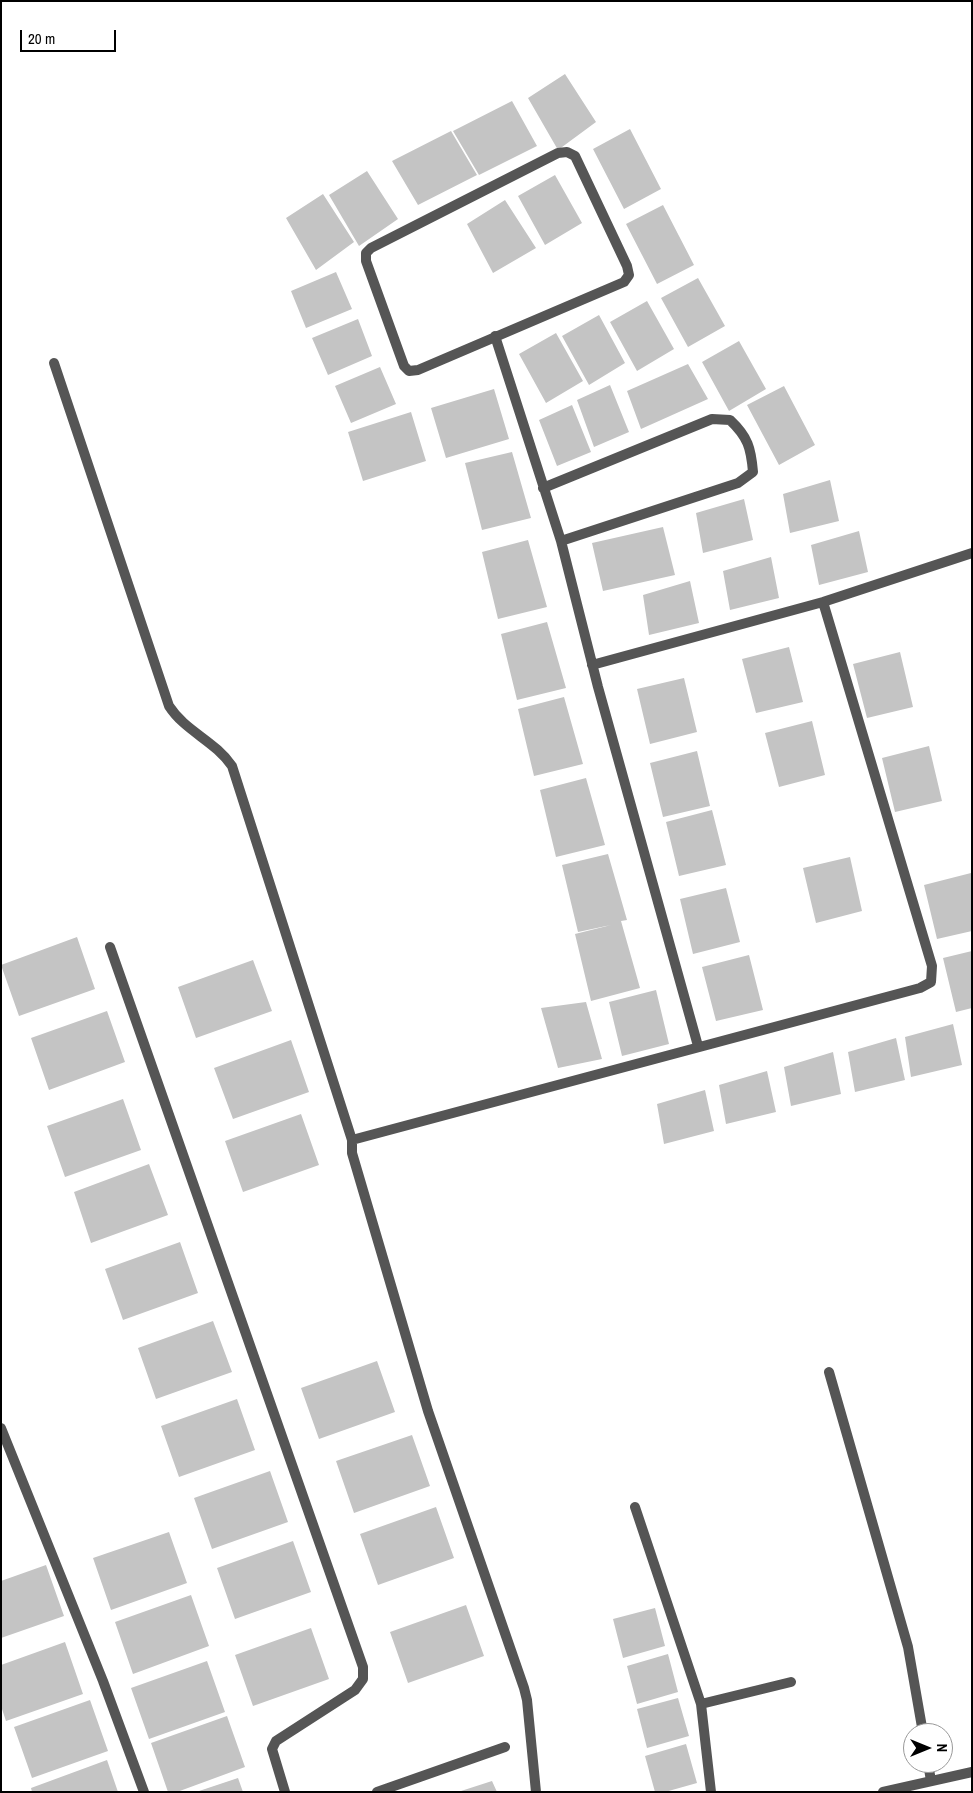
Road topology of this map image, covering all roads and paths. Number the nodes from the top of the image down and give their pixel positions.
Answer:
1 (495, 336) junction
2 (54, 363) dead end
3 (543, 488) junction
4 (561, 541) junction
5 (972, 553) edge
6 (823, 602) junction
7 (592, 665) junction
8 (110, 947) dead end
9 (698, 1046) junction
10 (352, 1140) junction
11 (829, 1372) dead end
12 (1, 1428) edge
13 (635, 1508) dead end
14 (791, 1682) dead end
15 (701, 1704) junction
16 (921, 1723) edge
17 (505, 1747) dead end
18 (972, 1772) edge
19 (930, 1773) edge
20 (931, 1781) junction
21 (900, 1790) edge
22 (144, 1792) edge
23 (285, 1792) edge
24 (377, 1792) edge
25 (536, 1792) edge
26 (711, 1792) edge
27 (883, 1792) edge

1 - 1 street
1 - 3 street
2 - 10 street
3 - 4 street
3 - 4 street
4 - 7 street
5 - 6 street
6 - 7 street
6 - 9 street
7 - 9 street
8 - 23 street
9 - 10 street
10 - 25 street
11 - 16 street
12 - 22 street
13 - 15 street
14 - 15 street
15 - 26 street
17 - 24 street
18 - 20 street
19 - 20 street
20 - 21 street
21 - 27 street

